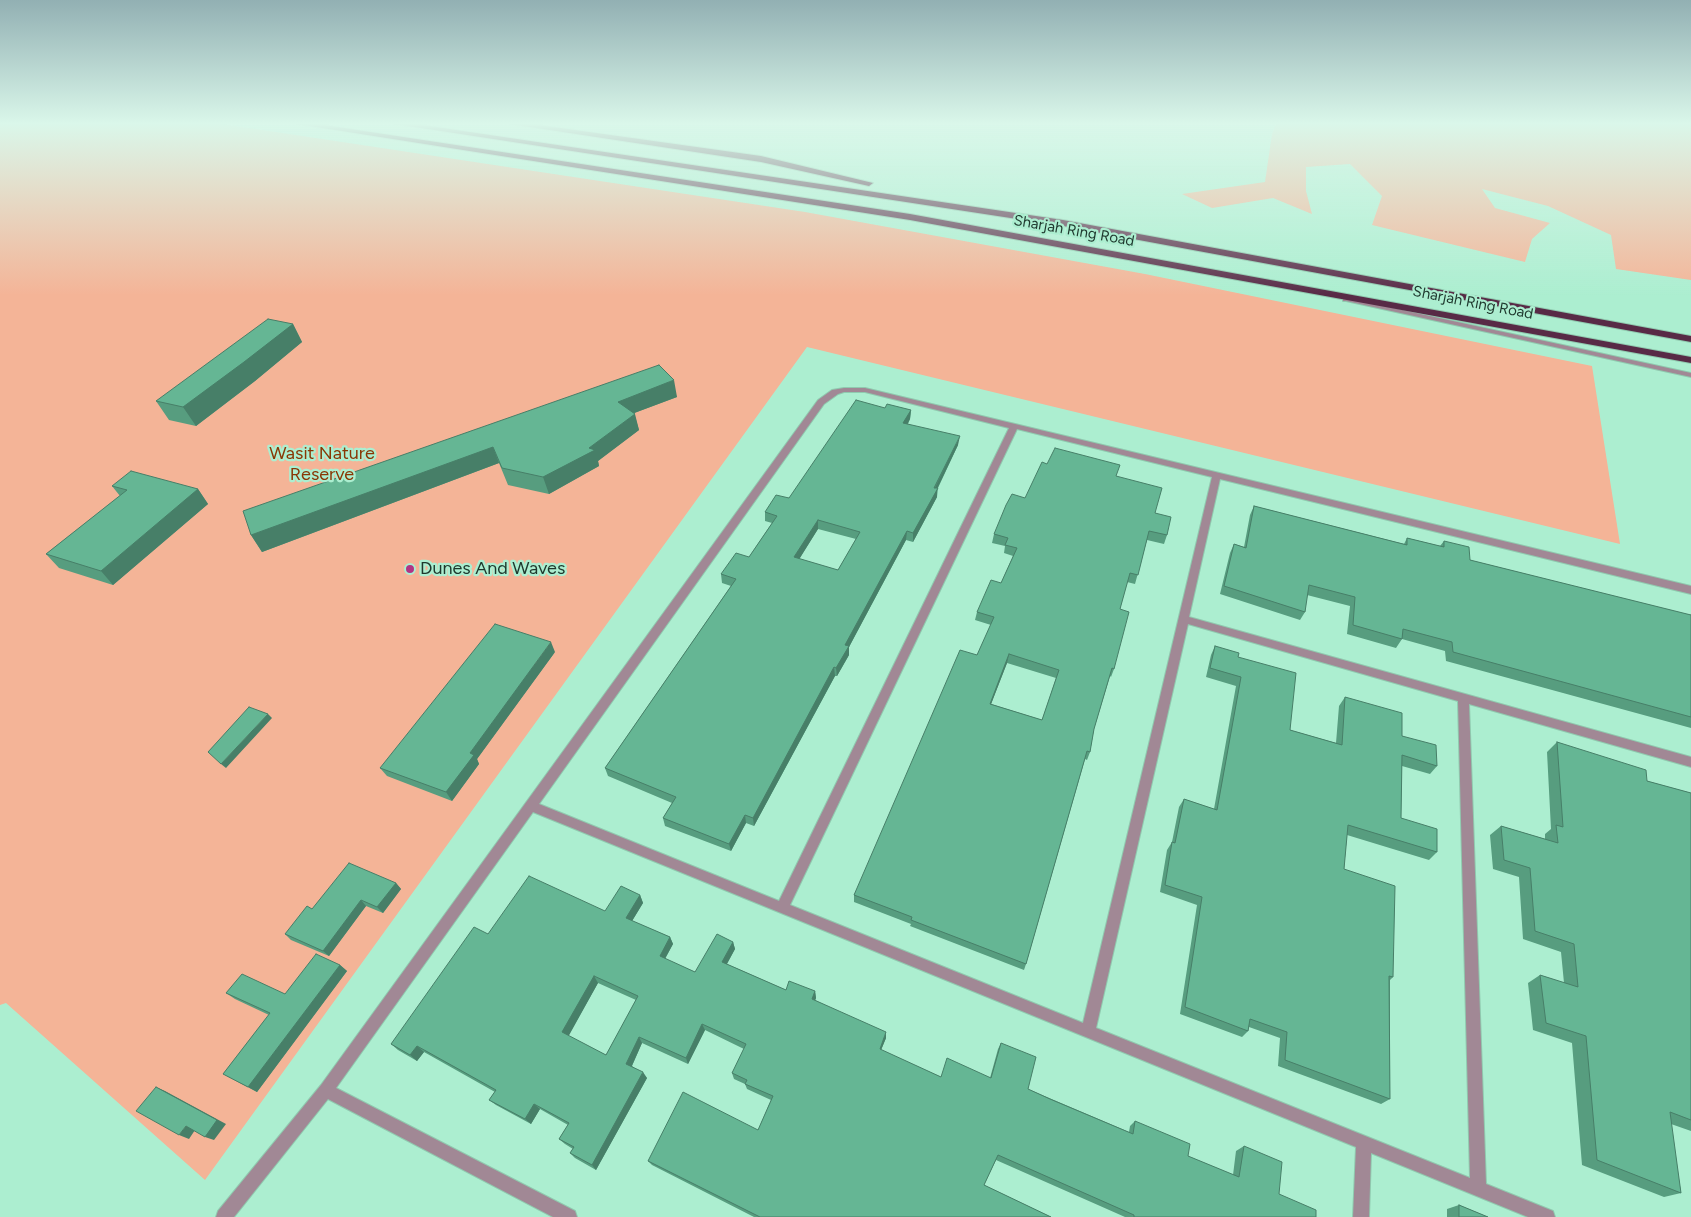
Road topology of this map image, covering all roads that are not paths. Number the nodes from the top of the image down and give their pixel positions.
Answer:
1 (681, 181) edge
2 (791, 181) edge
3 (857, 181) edge
4 (923, 200) junction
5 (1309, 289) junction
6 (1691, 339) edge
7 (1691, 360) edge
8 (1691, 375) edge
9 (1014, 426) junction
10 (1217, 476) junction
11 (1691, 590) edge
12 (1184, 618) junction
13 (1464, 697) junction
14 (1691, 762) edge
15 (530, 806) junction
16 (782, 908) junction
17 (1088, 1032) junction
18 (326, 1090) junction
19 (1364, 1143) junction
20 (1478, 1189) junction
21 (224, 1217) edge
22 (570, 1217) edge
23 (1361, 1217) edge
24 (1547, 1217) edge

1 - 5 highway, Sharjah Ring Road
2 - 4 highway, Sharjah Ring Road
3 - 4 highway
4 - 6 highway, Sharjah Ring Road
5 - 7 highway, Sharjah Ring Road
5 - 8 street
9 - 10 street
9 - 15 street
9 - 16 street
10 - 11 street
10 - 12 street
12 - 13 street
12 - 17 street
13 - 14 street
13 - 20 street
15 - 16 street
15 - 18 street
16 - 17 street
17 - 19 street
18 - 21 street
18 - 22 street
19 - 20 street
19 - 23 street
20 - 24 street

